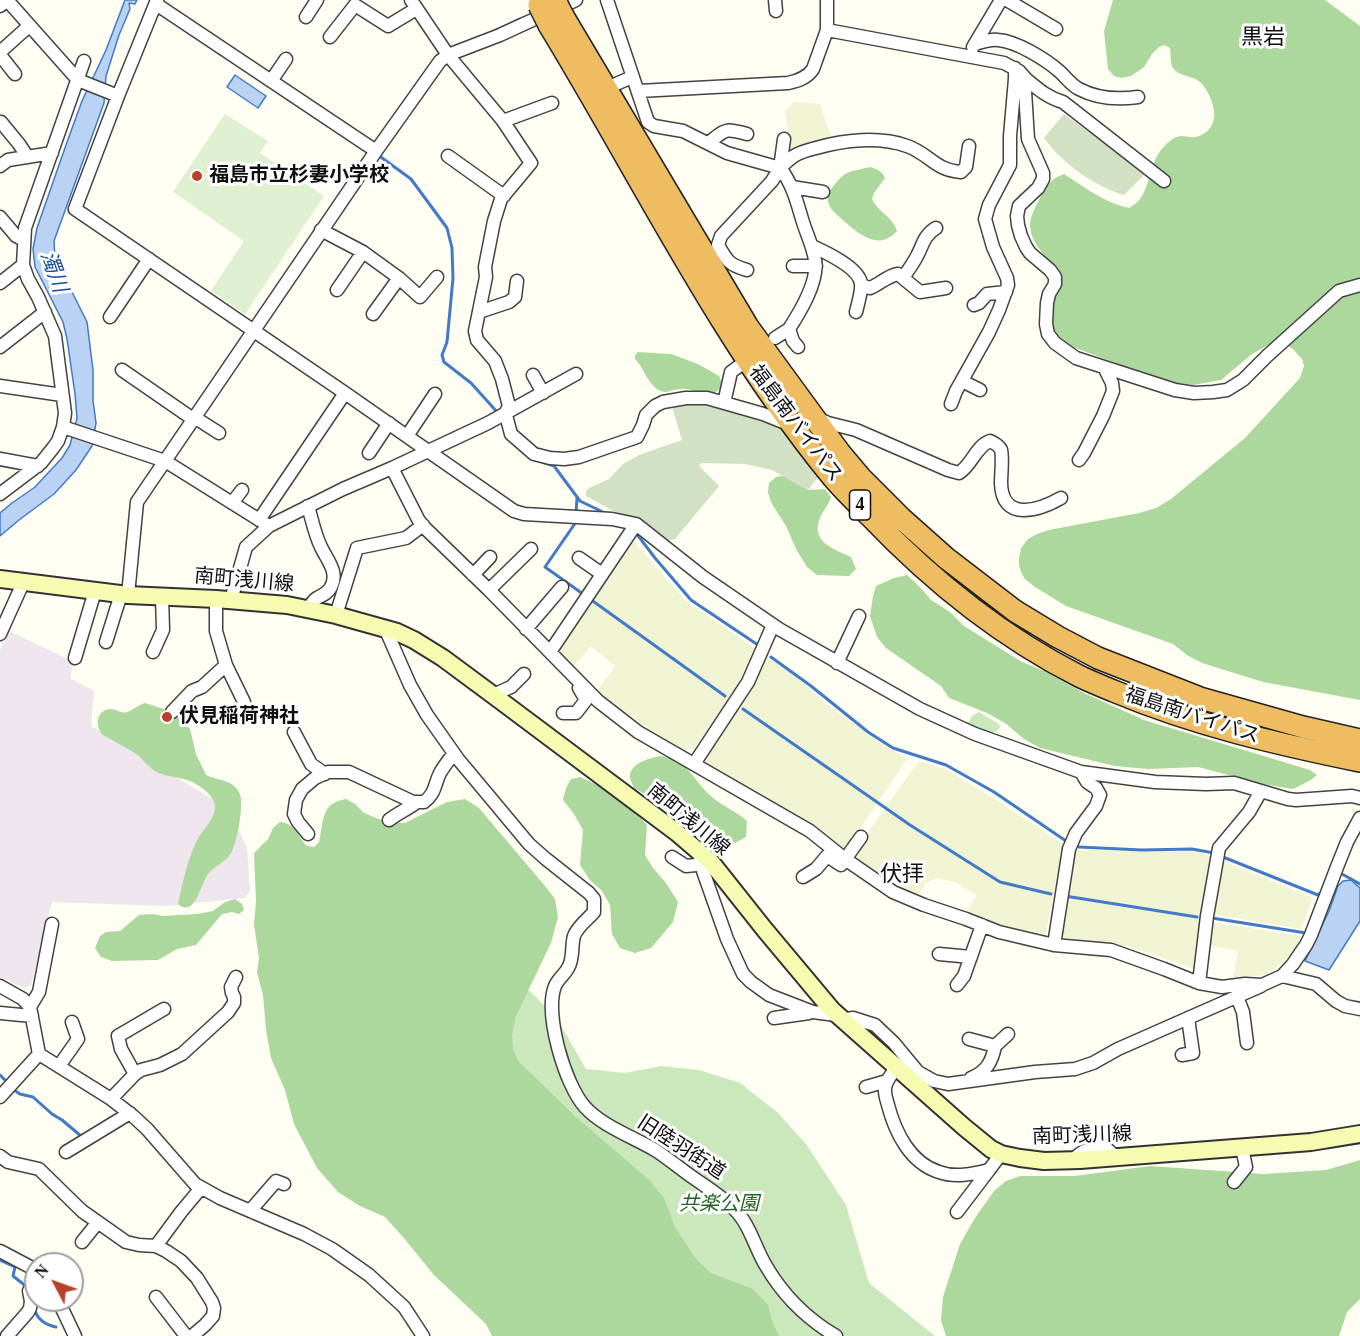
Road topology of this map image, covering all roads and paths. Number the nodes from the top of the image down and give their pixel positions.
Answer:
1 (317, 0) edge
2 (607, 0) edge
3 (827, 0) edge
4 (1001, 0) edge
5 (1007, 0) edge
6 (156, 2) edge
7 (413, 4) edge
8 (0, 6) edge
9 (553, 8) edge
10 (306, 17) dead end
11 (29, 26) junction
12 (1056, 29) dead end
13 (827, 30) junction
14 (330, 37) dead end
15 (975, 44) junction
16 (0, 53) edge
17 (448, 55) junction
18 (969, 56) junction
19 (286, 59) dead end
20 (84, 61) dead end
21 (1015, 68) junction
22 (15, 74) dead end
23 (632, 77) junction
24 (1026, 79) junction
25 (78, 80) junction
26 (271, 81) junction
27 (607, 88) junction
28 (639, 91) junction
29 (118, 96) junction
30 (1138, 97) dead end
31 (552, 103) dead end
32 (1, 122) edge
33 (503, 122) junction
34 (747, 134) dead end
35 (784, 139) dead end
36 (708, 143) junction
37 (969, 146) dead end
38 (376, 151) junction
39 (52, 153) junction
40 (27, 156) junction
41 (447, 156) dead end
42 (0, 166) edge
43 (780, 168) junction
44 (1164, 181) dead end
45 (792, 187) junction
46 (823, 192) dead end
47 (504, 196) junction
48 (0, 217) edge
49 (936, 228) dead end
50 (321, 230) junction
51 (24, 240) junction
52 (812, 246) junction
53 (363, 252) junction
54 (149, 259) junction
55 (23, 265) junction
56 (792, 266) dead end
57 (816, 266) junction
58 (747, 270) dead end
59 (437, 277) dead end
60 (399, 278) junction
61 (903, 278) junction
62 (517, 281) dead end
63 (0, 283) edge
64 (861, 285) junction
65 (1360, 285) edge
66 (946, 288) dead end
67 (337, 290) dead end
68 (1006, 292) junction
69 (974, 304) dead end
70 (45, 312) junction
71 (479, 312) junction
72 (856, 312) dead end
73 (373, 314) dead end
74 (110, 317) dead end
75 (789, 329) junction
76 (253, 330) junction
77 (775, 338) dead end
78 (0, 347) edge
79 (798, 347) dead end
80 (742, 364) dead end
81 (1104, 367) junction
82 (122, 370) dead end
83 (576, 374) dead end
84 (533, 375) dead end
85 (962, 381) junction
86 (0, 386) edge
87 (980, 390) dead end
88 (345, 393) junction
89 (543, 393) junction
90 (435, 394) dead end
91 (62, 395) junction
92 (724, 403) junction
93 (951, 404) dead end
94 (506, 412) junction
95 (813, 416) junction
96 (194, 418) junction
97 (783, 422) dead end
98 (389, 423) junction
99 (64, 427) junction
100 (219, 433) dead end
101 (407, 436) junction
102 (428, 450) junction
103 (369, 453) dead end
104 (0, 459) edge
105 (165, 460) junction
106 (1079, 460) dead end
107 (38, 466) junction
108 (392, 468) junction
109 (242, 490) dead end
110 (0, 494) edge
111 (1061, 498) dead end
112 (232, 503) junction
113 (308, 506) junction
114 (264, 523) junction
115 (636, 524) junction
116 (423, 525) junction
117 (531, 549) dead end
118 (490, 557) dead end
119 (579, 558) dead end
120 (602, 574) junction
121 (473, 575) junction
122 (0, 579) edge
123 (23, 583) junction
124 (562, 587) dead end
125 (489, 590) junction
126 (95, 591) junction
127 (124, 595) junction
128 (162, 596) junction
129 (223, 599) junction
130 (308, 609) junction
131 (336, 615) junction
132 (859, 616) dead end
133 (773, 625) junction
134 (386, 628) junction
135 (526, 629) junction
136 (0, 634) edge
137 (106, 642) dead end
138 (153, 652) dead end
139 (550, 652) junction
140 (75, 658) dead end
141 (837, 663) junction
142 (226, 665) junction
143 (524, 674) dead end
144 (571, 674) junction
145 (493, 695) junction
146 (244, 702) dead end
147 (172, 712) dead end
148 (563, 713) dead end
149 (294, 732) dead end
150 (1360, 740) edge
151 (454, 753) junction
152 (1360, 762) edge
153 (693, 764) junction
154 (1082, 772) junction
155 (325, 774) junction
156 (1261, 791) junction
157 (1360, 798) edge
158 (417, 802) junction
159 (1360, 818) edge
160 (389, 820) dead end
161 (308, 834) dead end
162 (861, 837) dead end
163 (672, 857) dead end
164 (705, 857) junction
165 (845, 859) junction
166 (803, 878) dead end
167 (52, 924) dead end
168 (982, 925) junction
169 (1054, 945) junction
170 (939, 954) dead end
171 (971, 957) junction
172 (1282, 976) junction
173 (236, 977) dead end
174 (1199, 983) junction
175 (957, 985) dead end
176 (1262, 985) junction
177 (0, 986) edge
178 (1237, 998) junction
179 (1360, 1009) edge
180 (164, 1010) dead end
181 (31, 1012) junction
182 (813, 1012) junction
183 (0, 1013) edge
184 (839, 1017) junction
185 (774, 1018) dead end
186 (1188, 1018) junction
187 (72, 1022) dead end
188 (1008, 1034) dead end
189 (969, 1039) dead end
190 (1247, 1043) dead end
191 (995, 1046) junction
192 (39, 1054) junction
193 (1182, 1054) dead end
194 (59, 1066) junction
195 (897, 1067) junction
196 (135, 1074) junction
197 (887, 1081) junction
198 (961, 1082) junction
199 (866, 1088) dead end
200 (0, 1097) edge
201 (111, 1099) junction
202 (130, 1113) junction
203 (1360, 1134) edge
204 (1242, 1148) junction
205 (66, 1152) dead end
206 (1001, 1154) junction
207 (0, 1156) edge
208 (989, 1170) junction
209 (1233, 1182) dead end
210 (284, 1184) dead end
211 (201, 1188) junction
212 (250, 1211) junction
213 (957, 1212) dead end
214 (98, 1222) junction
215 (82, 1242) dead end
216 (156, 1246) junction
217 (0, 1251) edge
218 (24, 1264) edge
219 (156, 1297) dead end
220 (28, 1312) edge
221 (64, 1312) edge
222 (7, 1335) edge
223 (75, 1336) edge
224 (186, 1336) edge
225 (192, 1336) edge
226 (423, 1336) edge
227 (836, 1336) edge

1 - 10 street
2 - 23 street
3 - 13 street
4 - 15 street
5 - 12 street
6 - 26 street
6 - 29 street
7 - 14 street
7 - 17 street
8 - 11 street
9 - 17 street
9 - 27 highway, 福島南バイパス / 4
9 - 152 highway, 福島南バイパス / 4
11 - 16 street
11 - 25 street
13 - 18 street
13 - 28 street
15 - 18 street
15 - 30 street
16 - 22 street
17 - 33 street
17 - 38 street
18 - 21 street
19 - 26 street
20 - 25 street
21 - 24 street
21 - 68 street
23 - 27 street
23 - 28 street
24 - 44 street
24 - 81 street
25 - 29 street
25 - 39 street
26 - 38 street
27 - 95 highway, 福島南バイパス / 4
28 - 36 street
29 - 54 street
31 - 33 street
32 - 40 street
33 - 47 street
34 - 36 street
35 - 43 street
36 - 43 street
37 - 43 street
38 - 50 street
39 - 40 street
39 - 51 street
40 - 42 street
41 - 47 street
43 - 45 street
43 - 58 street
45 - 46 street
45 - 52 street
47 - 71 street
48 - 51 street
49 - 61 street
50 - 53 street
50 - 76 street
51 - 55 street
52 - 57 street
52 - 64 street
53 - 60 street
53 - 67 street
54 - 74 street
54 - 76 street
55 - 63 street
55 - 70 street
56 - 57 street
57 - 75 street
59 - 60 street
60 - 73 street
61 - 64 street
61 - 66 street
62 - 71 street
64 - 72 street
65 - 81 street
68 - 69 street
68 - 85 street
70 - 78 street
70 - 91 street
71 - 94 street
75 - 77 street
75 - 79 street
76 - 88 street
76 - 96 street
80 - 92 street
81 - 106 street
82 - 96 street
83 - 89 street
84 - 89 street
85 - 87 street
85 - 93 street
86 - 91 street
88 - 98 street
88 - 114 street
89 - 94 street
90 - 101 street
91 - 99 street
92 - 94 street
92 - 97 street
94 - 102 street
95 - 111 street
95 - 150 highway, 福島南バイパス / 4
96 - 100 street
96 - 105 street
98 - 101 street
98 - 103 street
99 - 105 street
99 - 107 street
101 - 102 street
102 - 108 street
102 - 115 street
104 - 107 street
105 - 112 street
105 - 127 street
107 - 110 street
108 - 113 street
108 - 116 street
109 - 112 street
112 - 114 street
113 - 114 street
113 - 130 street
114 - 129 street
115 - 120 street
115 - 133 street
116 - 121 street
116 - 131 street
117 - 125 street
118 - 121 street
119 - 120 street
120 - 139 street
121 - 125 street
122 - 123 street, 南町浅川線
123 - 126 street, 南町浅川線
123 - 136 street
124 - 135 street
125 - 135 street
126 - 127 street, 南町浅川線
126 - 140 street
127 - 128 street, 南町浅川線
127 - 137 street
128 - 129 street, 南町浅川線
128 - 138 street
129 - 130 street, 南町浅川線
129 - 142 street
130 - 131 street, 南町浅川線
131 - 134 street, 南町浅川線
132 - 141 street
133 - 141 street
133 - 153 street
134 - 145 street, 南町浅川線
134 - 151 street, 旧陸羽街道
135 - 139 street
139 - 144 street
141 - 154 street
142 - 146 street
142 - 147 street
143 - 145 street
144 - 148 street
144 - 153 street
145 - 164 street, 南町浅川線
149 - 155 street
151 - 158 street
151 - 227 street, 旧陸羽街道
153 - 165 street
154 - 156 street
154 - 169 street
155 - 158 street
155 - 161 street
156 - 157 street
156 - 174 street
158 - 160 street
159 - 172 street
162 - 165 street
163 - 164 street
164 - 182 street
164 - 184 street, 南町浅川線
165 - 166 street
165 - 168 street
167 - 181 street
168 - 169 street
168 - 171 street
169 - 174 street
170 - 171 street
171 - 175 street
172 - 176 street
172 - 179 street
173 - 196 street
174 - 176 street
176 - 178 street
177 - 181 street
178 - 186 street
178 - 190 street
180 - 196 street
181 - 183 street
181 - 192 street
182 - 184 street
182 - 185 street
184 - 195 street, 南町浅川線
184 - 198 street
186 - 193 street
186 - 198 street
187 - 194 street
188 - 191 street
189 - 191 street
191 - 198 street
192 - 194 street
192 - 200 street
194 - 201 street
195 - 197 street
195 - 206 street, 南町浅川線
196 - 201 street
197 - 199 street
197 - 208 street
201 - 202 street
202 - 205 street
202 - 211 street
203 - 204 street, 南町浅川線
204 - 206 street, 南町浅川線
204 - 209 street
206 - 208 street
207 - 214 street
208 - 213 street
210 - 212 street
211 - 212 street
211 - 216 street
212 - 226 street
214 - 215 street
214 - 216 street
216 - 225 street
217 - 218 street
219 - 224 street
220 - 222 street
221 - 223 street

